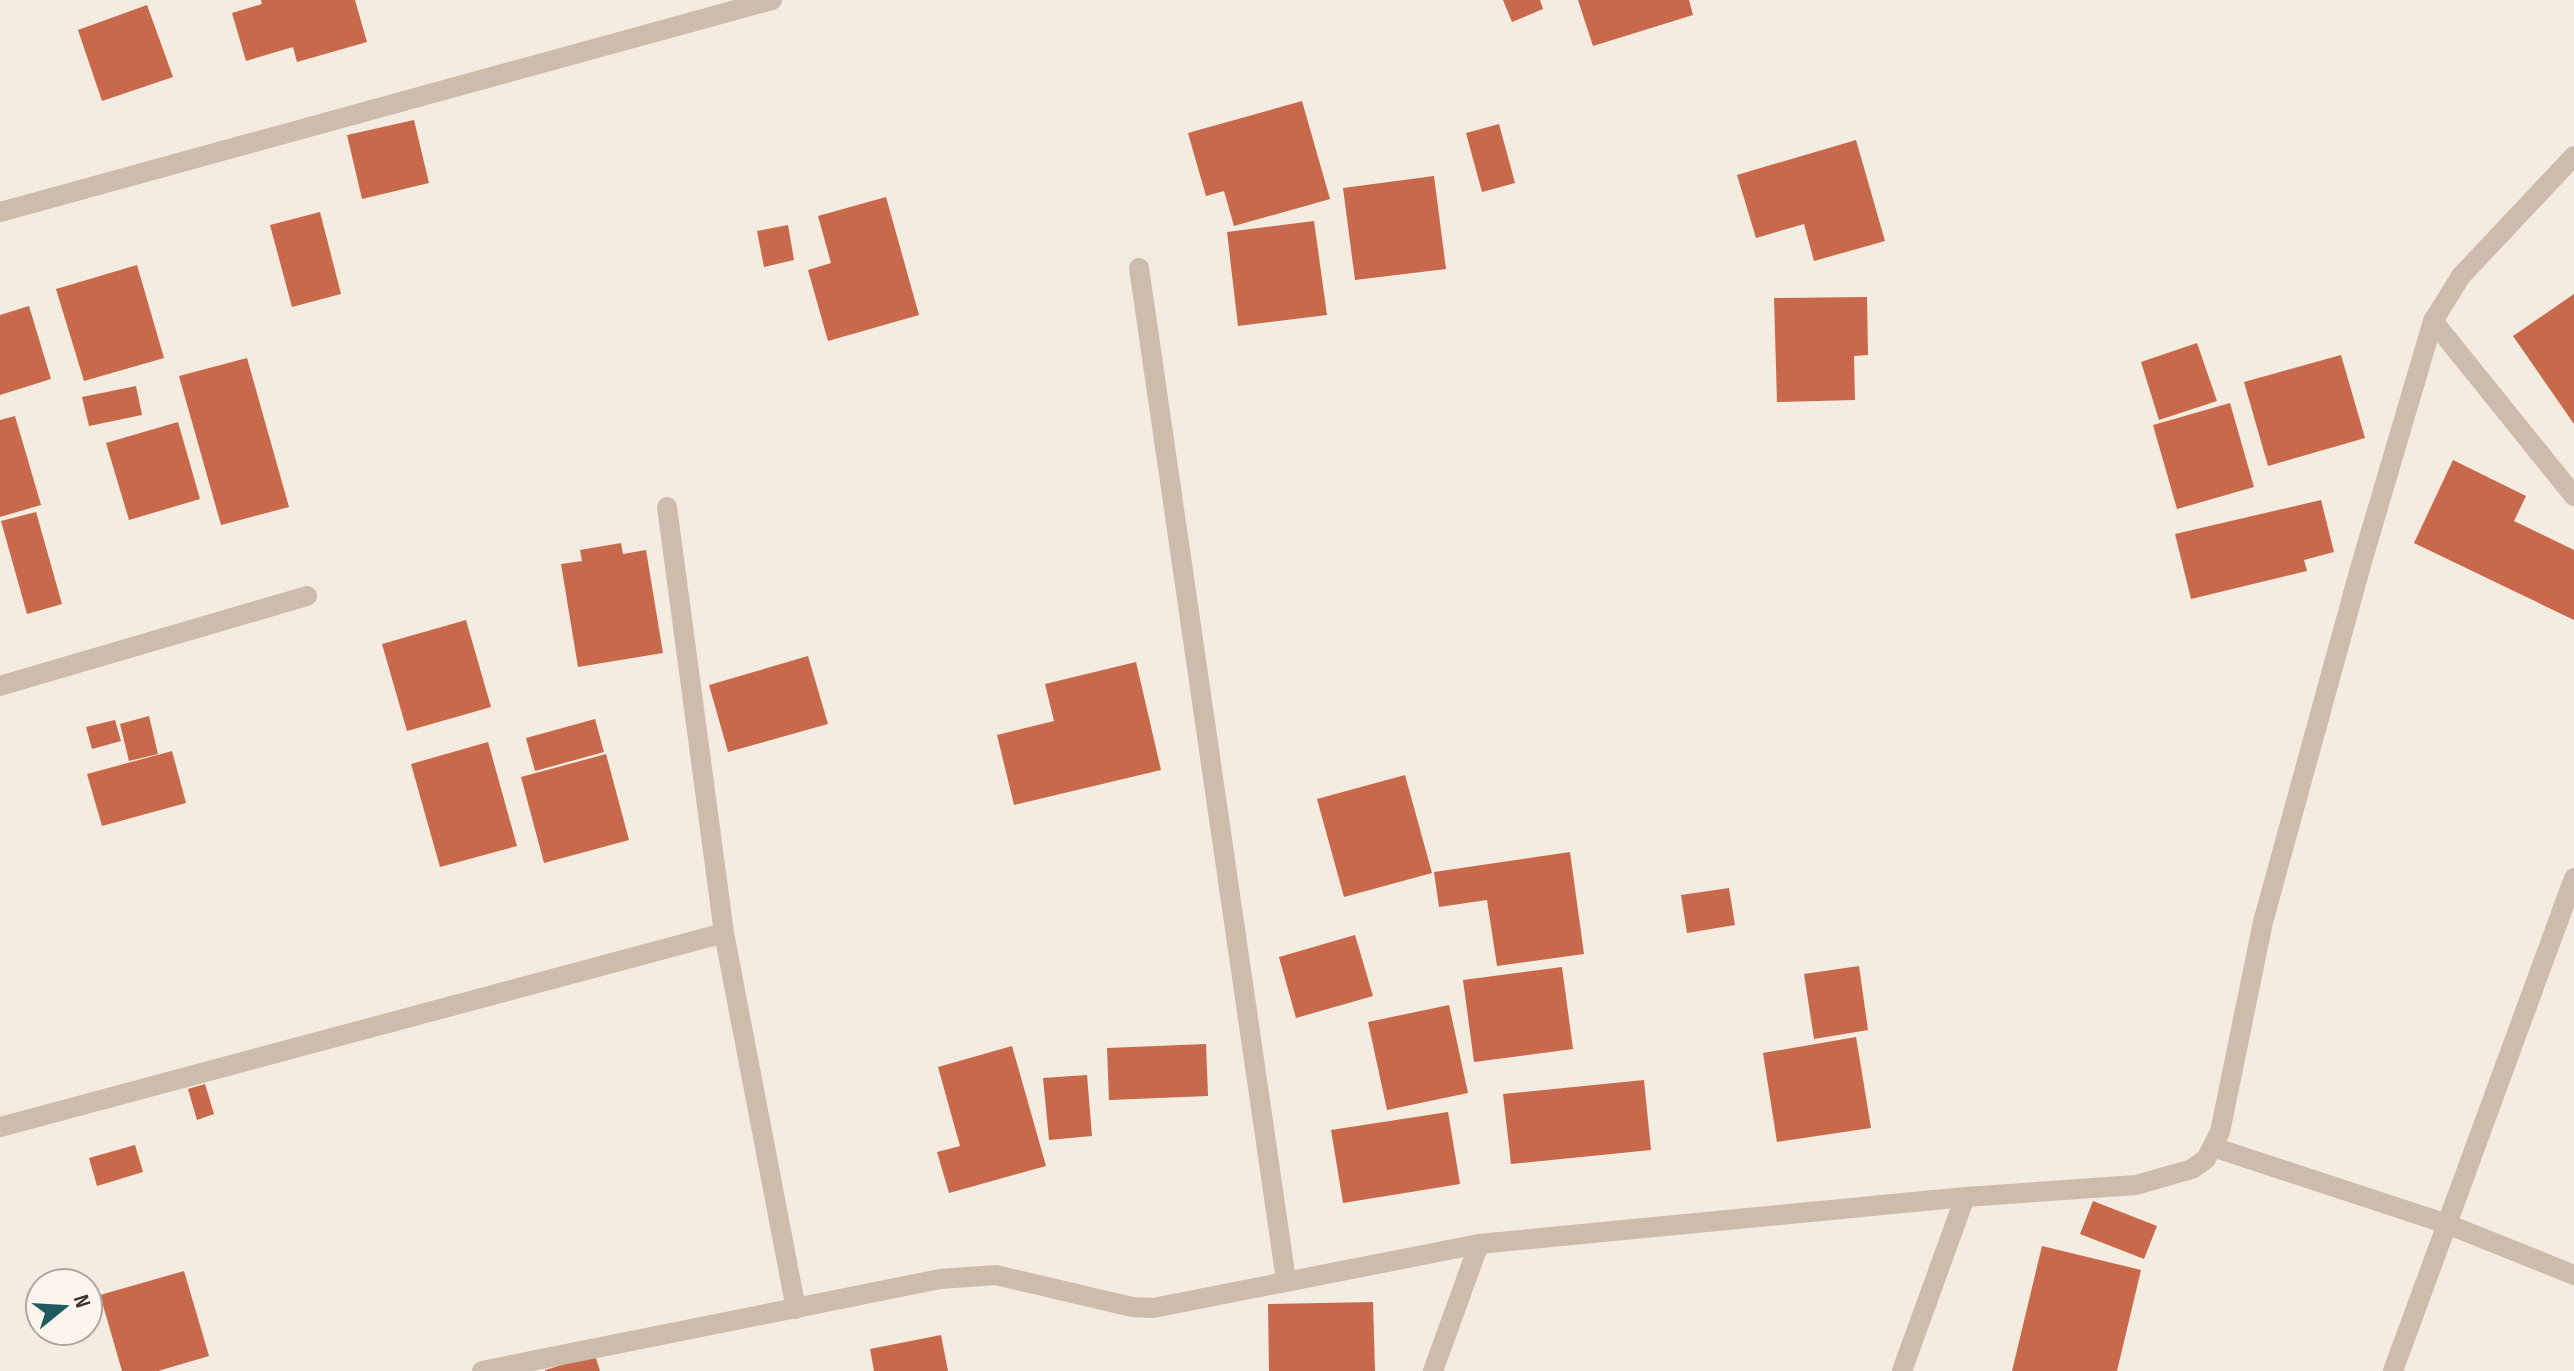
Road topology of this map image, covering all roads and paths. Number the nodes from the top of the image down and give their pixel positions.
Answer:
1 (772, 0) edge
2 (2574, 156) edge
3 (0, 212) edge
4 (1139, 268) dead end
5 (2433, 321) junction
6 (2574, 496) edge
7 (667, 507) dead end
8 (307, 596) dead end
9 (0, 686) edge
10 (2574, 878) edge
11 (724, 933) junction
12 (0, 1127) edge
13 (2213, 1147) junction
14 (1965, 1197) junction
15 (2447, 1224) junction
16 (1479, 1244) junction
17 (2574, 1275) edge
18 (1286, 1280) junction
19 (796, 1309) junction
20 (482, 1371) edge
21 (1433, 1371) edge
22 (1902, 1371) edge
23 (2393, 1371) edge

1 - 3 street
2 - 5 street
4 - 18 street
5 - 6 street
5 - 13 street
7 - 11 street
8 - 9 street
10 - 15 street
11 - 12 street
11 - 19 street
13 - 14 street
13 - 15 street
14 - 16 street
14 - 22 street
15 - 17 street
15 - 23 street
16 - 18 street
16 - 21 street
18 - 19 street
19 - 20 street

